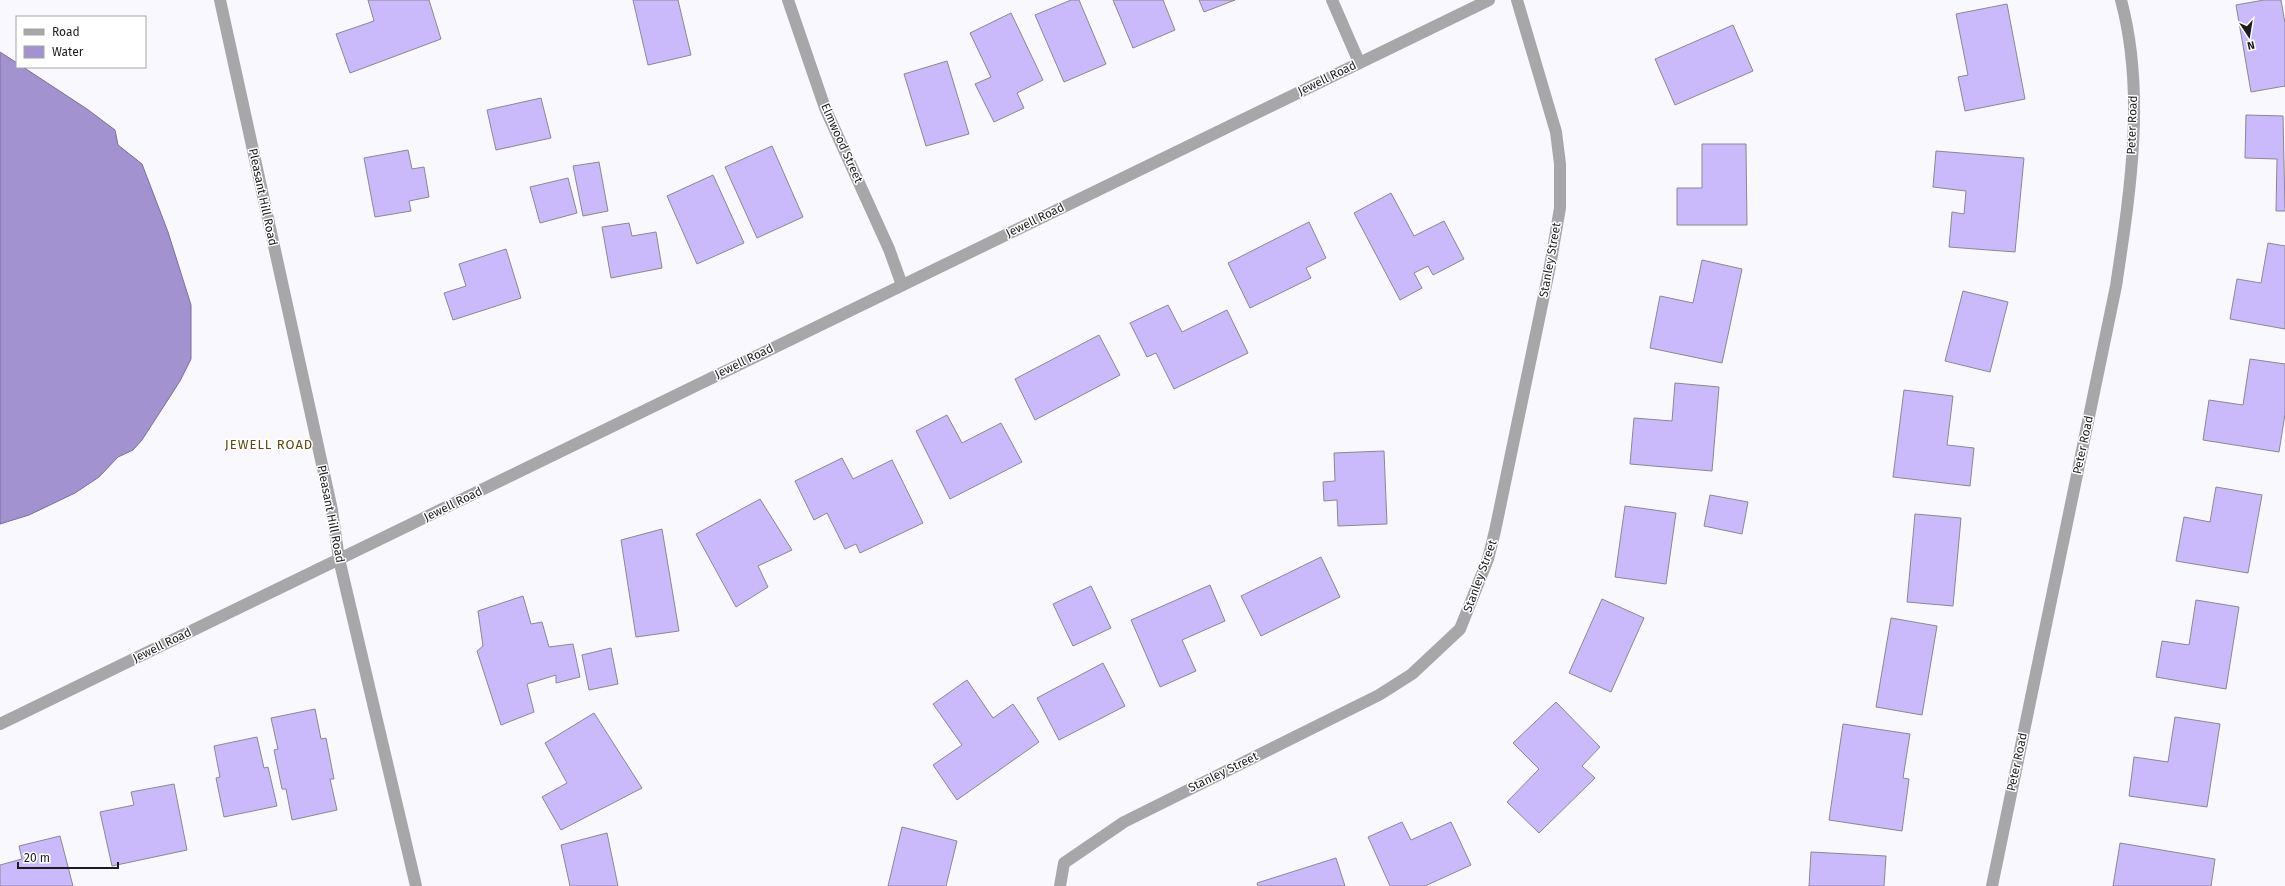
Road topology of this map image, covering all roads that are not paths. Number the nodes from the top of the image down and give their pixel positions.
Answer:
1 (220, 0) edge
2 (788, 0) edge
3 (1332, 0) edge
4 (1489, 0) edge
5 (1517, 0) edge
6 (2121, 0) edge
7 (1359, 62) junction
8 (902, 284) junction
9 (339, 559) junction
10 (0, 724) edge
11 (416, 886) edge
12 (1060, 886) edge
13 (1992, 886) edge

1 - 9 street, Pleasant Hill Road
2 - 8 street, Elmwood Street
3 - 7 street
4 - 7 street, Jewell Road
5 - 12 street, Stanley Street
6 - 13 street, Peter Road
7 - 8 street, Jewell Road
8 - 9 street, Jewell Road
9 - 10 street, Jewell Road
9 - 11 street, Pleasant Hill Road

